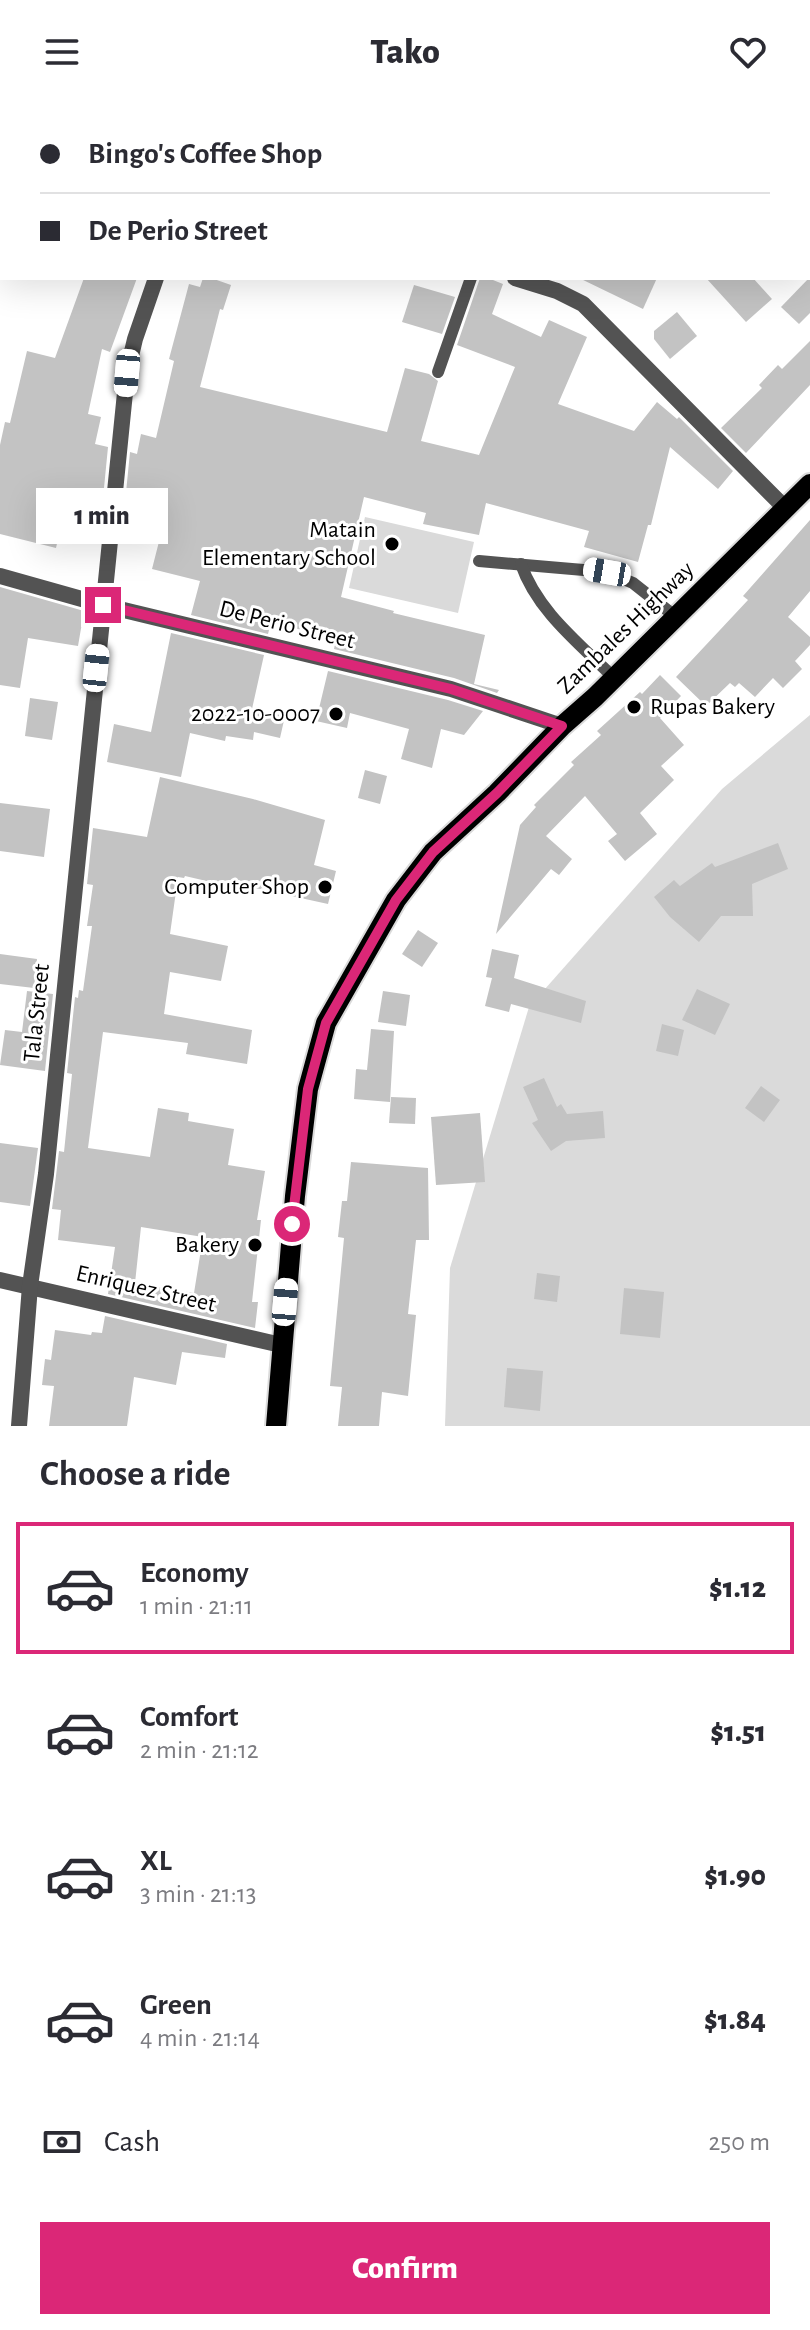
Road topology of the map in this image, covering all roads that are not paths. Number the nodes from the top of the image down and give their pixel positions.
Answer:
1 (155, 280) edge
2 (470, 280) edge
3 (521, 280) edge
4 (438, 372) dead end
5 (810, 484) edge
6 (785, 508) junction
7 (479, 561) dead end
8 (521, 564) junction
9 (0, 576) edge
10 (103, 605) junction
11 (676, 617) junction
12 (614, 678) junction
13 (562, 726) junction
14 (0, 1280) edge
15 (30, 1286) junction
16 (281, 1345) junction
17 (19, 1426) edge
18 (276, 1426) edge

1 - 10 street, Tala Street
2 - 4 lane
3 - 6 street
5 - 6 main road, Zambales Highway
6 - 11 main road, Zambales Highway
7 - 8 lane
8 - 11 lane
8 - 12 lane
9 - 10 street, De Perio Street
10 - 13 street, De Perio Street
10 - 15 street, Tala Street
11 - 12 main road, Zambales Highway
12 - 13 main road, Zambales Highway
13 - 16 main road, Zambales Highway
14 - 15 street, Enriquez Street
15 - 16 street, Enriquez Street
15 - 17 street, Tala Street
16 - 18 main road, Zambales Highway

